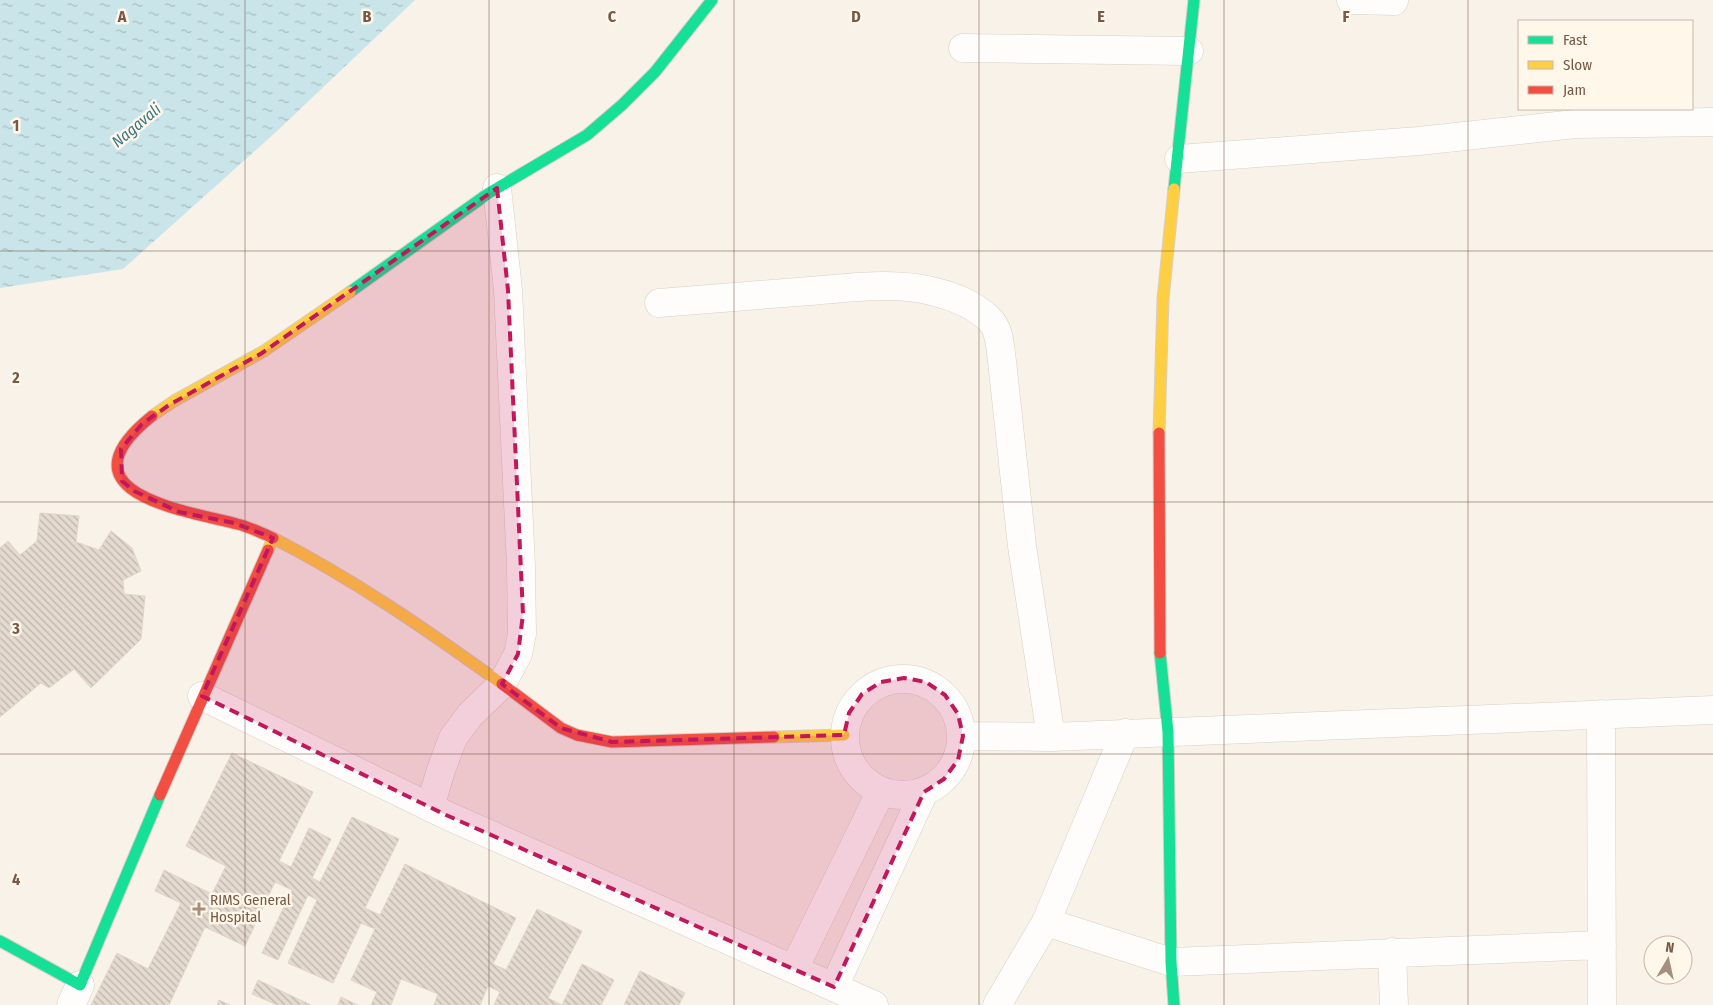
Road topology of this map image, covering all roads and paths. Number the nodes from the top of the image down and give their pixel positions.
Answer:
1 (712, 0) edge
2 (1194, 0) edge
3 (1351, 0) edge
4 (1394, 1) edge
5 (963, 48) dead end
6 (1189, 51) junction
7 (1713, 122) edge
8 (1179, 159) junction
9 (497, 188) junction
10 (659, 303) dead end
11 (272, 538) junction
12 (502, 684) junction
13 (202, 696) junction
14 (1713, 710) edge
15 (1601, 714) junction
16 (1168, 732) junction
17 (1125, 733) junction
18 (844, 735) junction
19 (963, 736) junction
20 (1050, 737) junction
21 (881, 791) junction
22 (924, 792) junction
23 (430, 808) junction
24 (1046, 922) junction
25 (0, 941) edge
26 (1602, 945) junction
27 (1392, 952) junction
28 (1171, 962) junction
29 (794, 969) junction
30 (834, 987) junction
31 (76, 995) edge
32 (874, 1005) edge
33 (997, 1005) edge
34 (1174, 1005) edge
35 (1394, 1005) edge
36 (1602, 1005) edge

1 - 9 street
2 - 6 street
3 - 4 street
5 - 6 street
6 - 8 street
7 - 8 street
8 - 16 street
9 - 11 street
9 - 12 street
10 - 20 street
11 - 12 street
11 - 13 street
12 - 18 street
12 - 23 street
13 - 23 street
13 - 31 street
14 - 15 street
15 - 16 street
15 - 26 street
16 - 17 street
16 - 28 street
17 - 20 street
17 - 24 street
18 - 19 street
18 - 21 street
19 - 20 street
19 - 22 street
21 - 22 street
21 - 29 street
22 - 30 street
23 - 29 street
24 - 28 street
24 - 33 street
25 - 31 street
26 - 27 street
26 - 36 street
27 - 28 street
27 - 35 street
28 - 34 street
29 - 30 street
30 - 32 street

